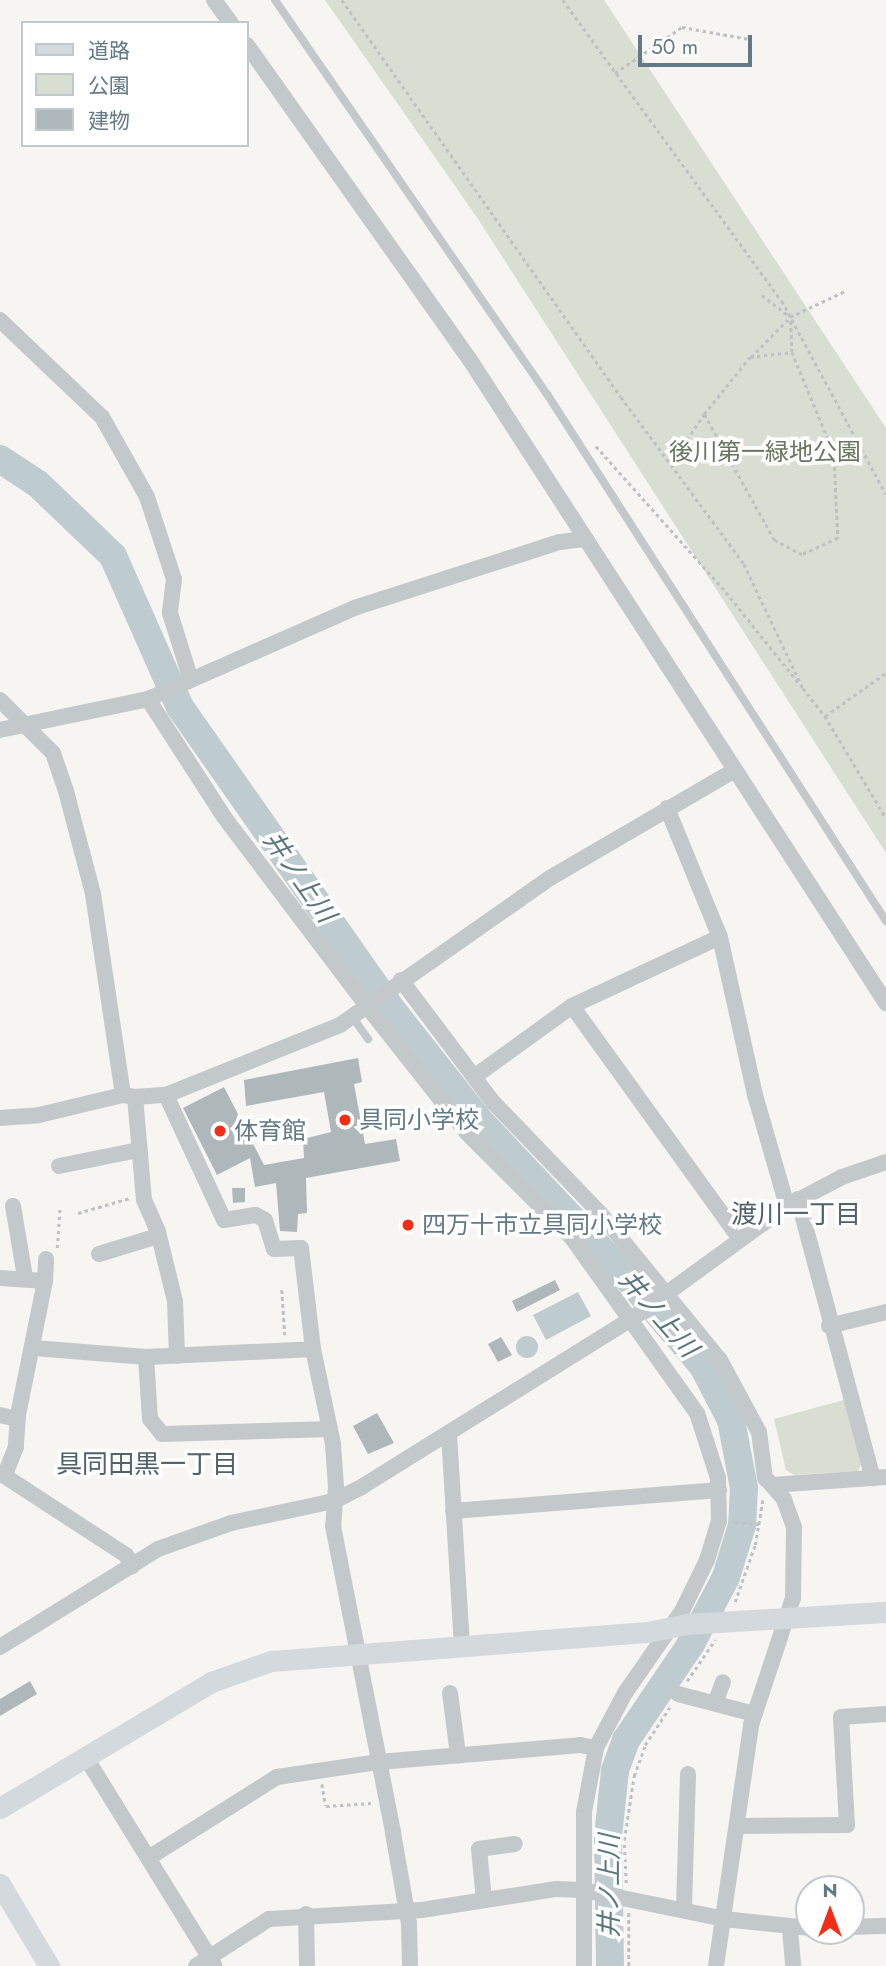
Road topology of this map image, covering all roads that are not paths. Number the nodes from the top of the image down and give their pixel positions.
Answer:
1 (214, 0) edge
2 (275, 0) edge
3 (230, 21) edge
4 (248, 46) edge
5 (0, 320) edge
6 (586, 539) junction
7 (186, 682) junction
8 (153, 697) junction
9 (0, 700) edge
10 (29, 725) junction
11 (0, 730) edge
12 (733, 771) junction
13 (667, 808) junction
14 (886, 921) edge
15 (720, 937) junction
16 (397, 983) junction
17 (886, 1003) edge
18 (368, 1004) junction
19 (572, 1006) junction
20 (353, 1018) junction
21 (368, 1039) dead end
22 (474, 1077) junction
23 (166, 1095) junction
24 (129, 1096) junction
25 (0, 1118) edge
26 (138, 1150) junction
27 (886, 1162) edge
28 (59, 1166) dead end
29 (793, 1203) junction
30 (13, 1206) dead end
31 (158, 1236) junction
32 (740, 1239) junction
33 (99, 1254) dead end
34 (46, 1259) dead end
35 (24, 1277) junction
36 (0, 1278) edge
37 (45, 1281) junction
38 (663, 1293) junction
39 (886, 1312) edge
40 (633, 1318) junction
41 (829, 1326) junction
42 (34, 1348) junction
43 (313, 1349) junction
44 (177, 1356) junction
45 (146, 1357) junction
46 (0, 1415) edge
47 (18, 1419) junction
48 (330, 1429) junction
49 (449, 1434) junction
50 (2, 1474) edge
51 (879, 1478) edge
52 (772, 1485) junction
53 (719, 1490) junction
54 (334, 1501) junction
55 (453, 1511) junction
56 (132, 1566) junction
57 (886, 1612) edge
58 (788, 1619) junction
59 (678, 1626) junction
60 (462, 1644) junction
61 (0, 1647) edge
62 (358, 1655) junction
63 (723, 1682) dead end
64 (450, 1693) dead end
65 (678, 1694) road end
66 (716, 1701) junction
67 (754, 1714) junction
68 (886, 1714) edge
69 (596, 1748) junction
70 (458, 1755) junction
71 (85, 1756) junction
72 (379, 1762) junction
73 (688, 1774) dead end
74 (0, 1808) edge
75 (739, 1826) junction
76 (515, 1844) dead end
77 (150, 1857) junction
78 (0, 1884) edge
79 (589, 1891) junction
80 (484, 1900) junction
81 (406, 1909) junction
82 (684, 1909) junction
83 (306, 1914) junction
84 (724, 1919) junction
85 (886, 1926) edge
86 (865, 1927) edge
87 (789, 1929) junction
88 (795, 1929) edge
89 (207, 1963) edge
90 (49, 1966) edge
91 (307, 1966) edge
92 (410, 1966) edge
93 (584, 1966) edge
94 (716, 1966) edge
95 (793, 1966) edge

1 - 3 street
2 - 14 lane
4 - 6 street
5 - 7 street
6 - 7 street
6 - 12 street
7 - 8 street
8 - 10 street
8 - 18 street
9 - 10 street
10 - 11 street
10 - 24 street
12 - 13 street
12 - 17 street
13 - 15 street
13 - 16 street
15 - 19 street
15 - 29 street
16 - 18 street
16 - 22 street
18 - 20 street
18 - 40 street
19 - 22 street
19 - 32 street
20 - 21 lane
20 - 23 street
22 - 38 street
23 - 24 street
23 - 43 street
24 - 25 street
24 - 26 street
26 - 28 street
26 - 31 street
27 - 29 street
29 - 32 street
29 - 41 street
30 - 35 street
31 - 33 street
31 - 44 street
32 - 38 street
34 - 37 street
35 - 36 street
35 - 37 street
37 - 42 street
38 - 40 street
38 - 52 street
39 - 41 street
40 - 49 street
40 - 53 street
41 - 51 street
42 - 45 street
42 - 47 street
43 - 44 street
43 - 48 street
44 - 45 street
45 - 48 street
46 - 47 street
47 - 50 street
48 - 54 street
49 - 54 street
49 - 55 street
50 - 56 street
51 - 52 street
52 - 58 street
53 - 55 street
53 - 59 street
54 - 56 street
54 - 62 street
55 - 60 street
56 - 61 street
57 - 58 street
58 - 59 street
58 - 67 street
59 - 60 street
59 - 69 street
60 - 62 street
62 - 71 street
62 - 72 street
63 - 66 street
64 - 70 street
65 - 66 street
66 - 67 street
67 - 75 street
68 - 75 street
69 - 70 street
69 - 79 street
70 - 72 street
71 - 74 street
71 - 77 street
72 - 77 street
72 - 81 street
73 - 82 street
75 - 84 street
76 - 80 street
77 - 89 street
78 - 90 street
79 - 80 street
79 - 82 street
79 - 93 street
80 - 81 street
81 - 83 street
81 - 92 street
82 - 84 street
83 - 89 street
83 - 91 street
84 - 87 street
84 - 94 street
85 - 86 street
87 - 88 street
87 - 95 street

